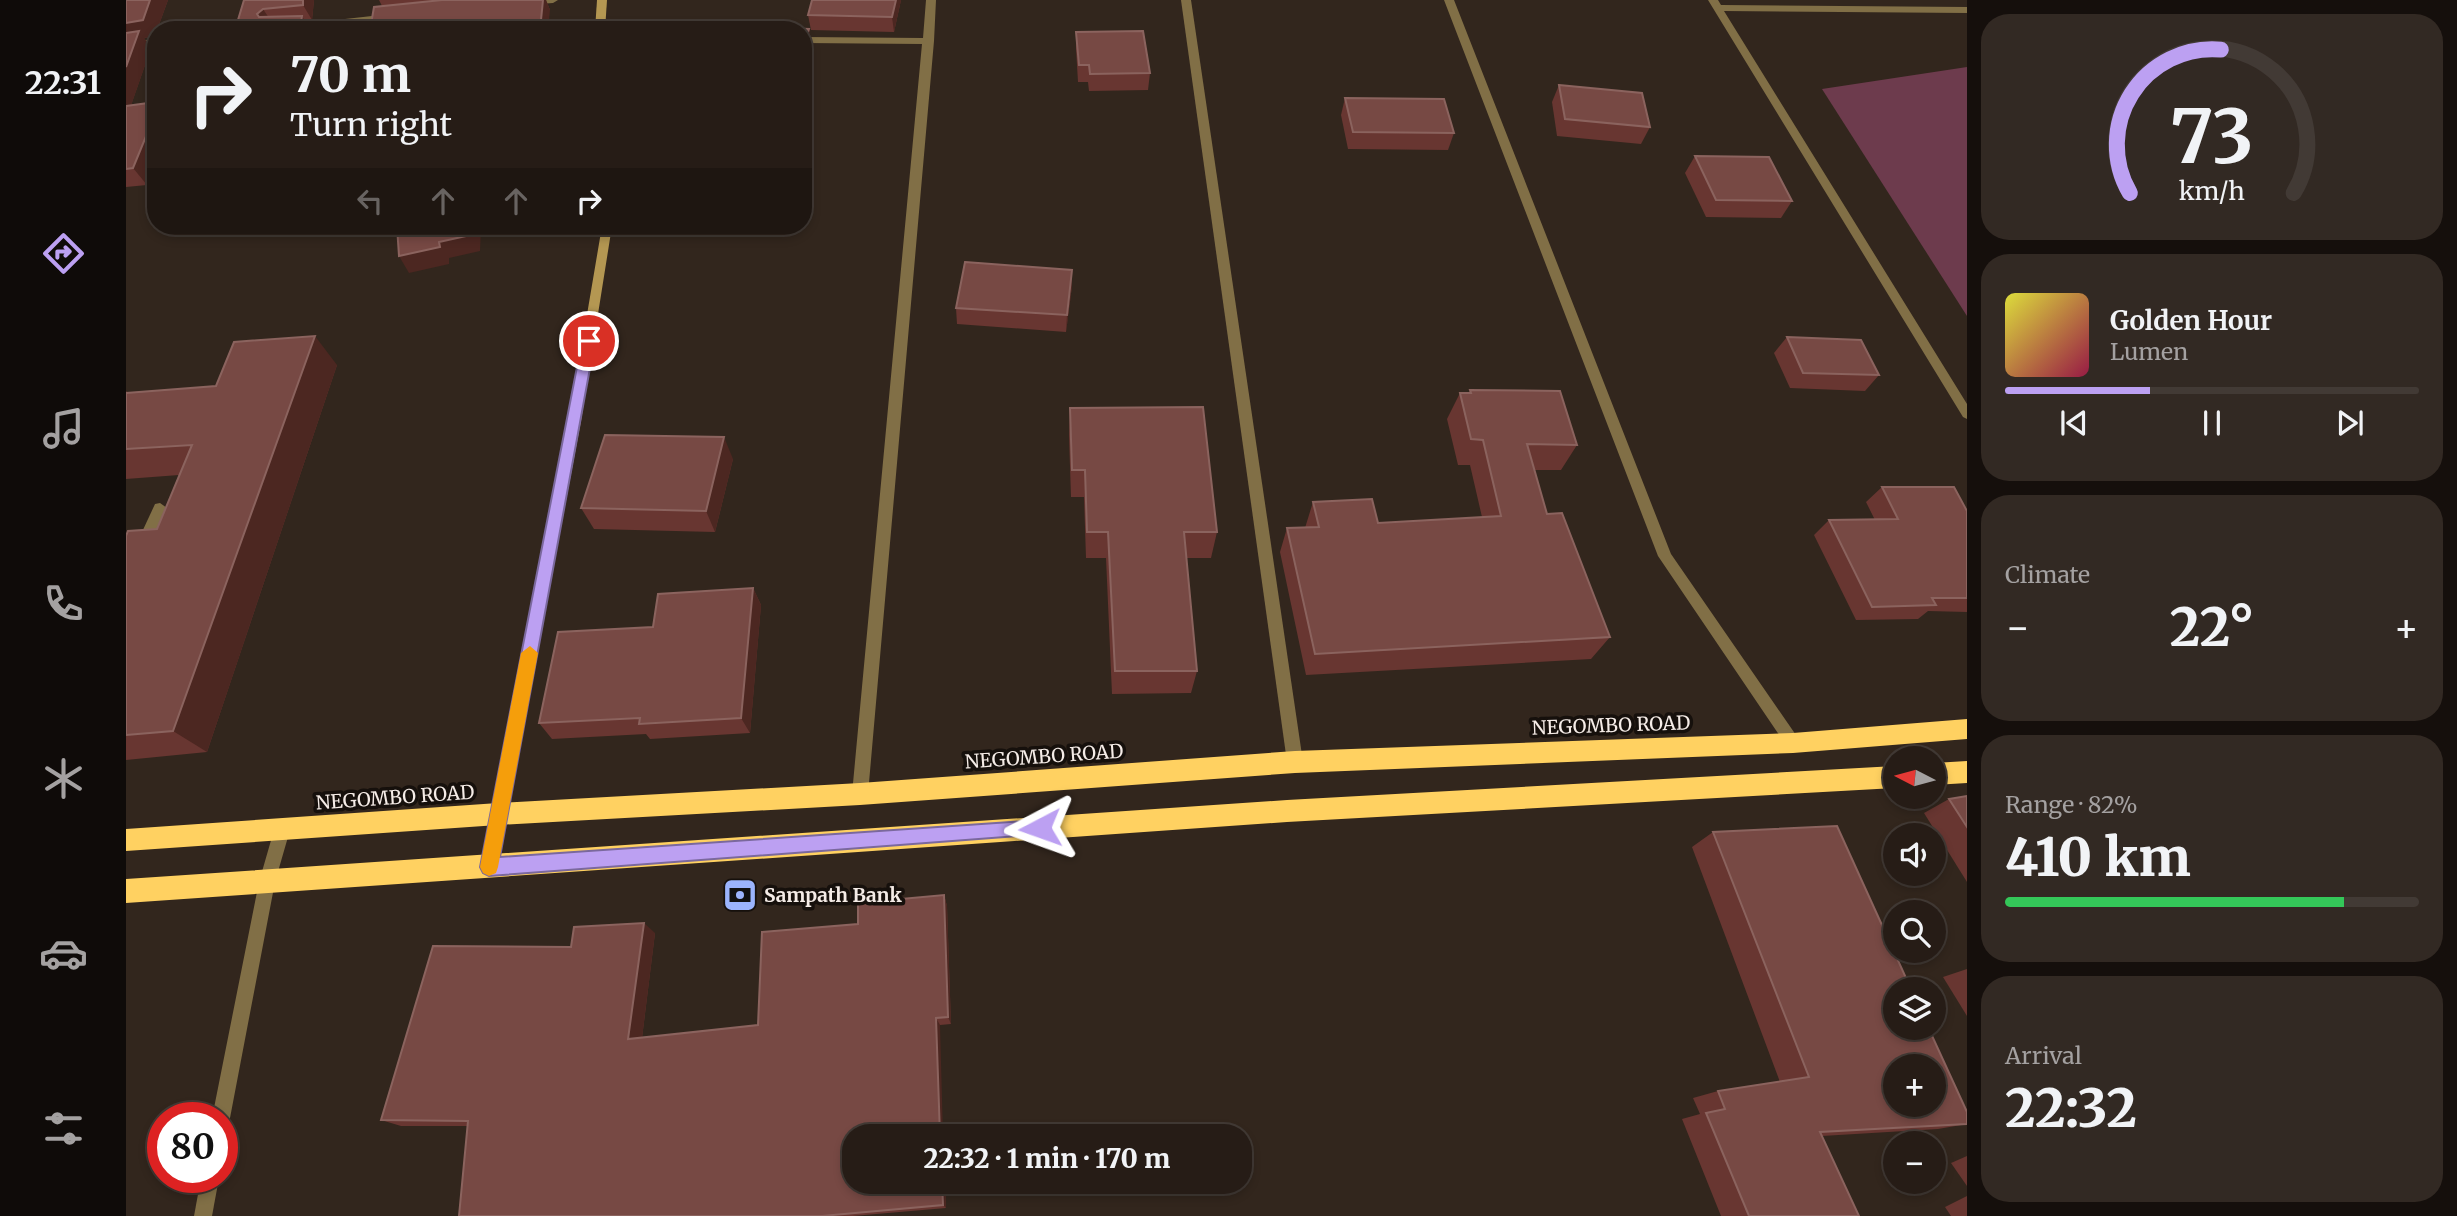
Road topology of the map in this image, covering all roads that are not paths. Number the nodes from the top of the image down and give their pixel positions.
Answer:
1 (553, 0) edge
2 (601, 0) edge
3 (931, 0) edge
4 (1186, 0) edge
5 (1450, 0) edge
6 (513, 4) edge
7 (1715, 4) edge
8 (1967, 10) edge
9 (406, 16) edge
10 (358, 21) edge
11 (600, 21) edge
12 (812, 40) edge
13 (929, 41) junction
14 (147, 43) edge
15 (126, 45) edge
16 (606, 235) edge
17 (1967, 414) edge
18 (160, 508) dead end
19 (137, 557) edge
20 (1967, 729) edge
21 (1793, 743) junction
22 (1295, 761) junction
23 (1967, 772) edge
24 (1946, 773) edge
25 (1883, 777) edge
26 (860, 794) junction
27 (498, 814) junction
28 (282, 830) junction
29 (126, 840) edge
30 (489, 867) junction
31 (267, 882) junction
32 (126, 891) edge
33 (225, 1102) edge
34 (207, 1193) edge
35 (203, 1216) edge

1 - 6 street
2 - 11 street
3 - 13 street
4 - 22 street
5 - 21 street
7 - 8 street
7 - 17 street
9 - 10 street
12 - 13 street
13 - 26 street
14 - 15 street
16 - 27 street
18 - 19 street
20 - 21 highway, NEGOMBO ROAD
21 - 22 highway, NEGOMBO ROAD
22 - 26 highway, NEGOMBO ROAD
23 - 24 highway
25 - 30 highway
26 - 27 highway, NEGOMBO ROAD
27 - 28 highway, NEGOMBO ROAD
27 - 30 street
28 - 29 highway, NEGOMBO ROAD
28 - 31 street
30 - 31 highway
31 - 32 highway
31 - 33 street
34 - 35 street

